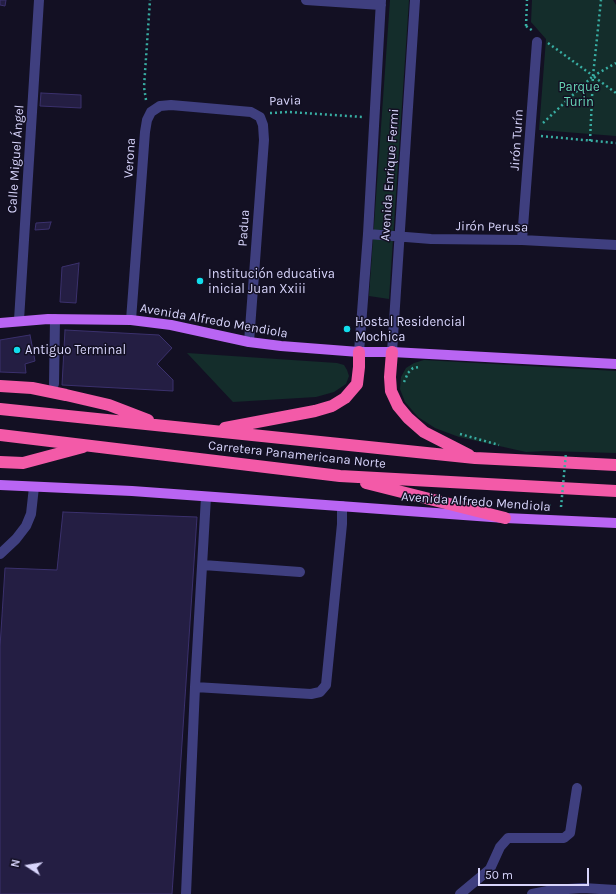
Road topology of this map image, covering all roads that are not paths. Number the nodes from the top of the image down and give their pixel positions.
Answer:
1 (39, 0) edge
2 (306, 0) edge
3 (415, 0) edge
4 (381, 2) edge
5 (540, 39) road end
6 (151, 112) joint
7 (260, 117) joint
8 (368, 234) junction
9 (400, 236) junction
10 (522, 240) junction
11 (616, 245) edge
12 (55, 318) junction
13 (19, 320) junction
14 (130, 320) junction
15 (0, 323) edge
16 (249, 342) junction
17 (359, 352) junction
18 (392, 352) junction
19 (616, 364) edge
20 (54, 384) dead end
21 (0, 386) edge
22 (0, 409) edge
23 (164, 426) junction
24 (212, 431) junction
25 (0, 434) edge
26 (90, 446) junction
27 (475, 458) junction
28 (0, 462) edge
29 (616, 466) edge
30 (340, 476) junction
31 (0, 485) edge
32 (34, 487) junction
33 (616, 491) edge
34 (206, 497) junction
35 (342, 506) junction
36 (505, 518) junction
37 (616, 523) edge
38 (0, 554) edge
39 (203, 565) junction
40 (300, 572) dead end
41 (195, 687) junction
42 (577, 788) dead end
43 (616, 890) edge
44 (186, 894) edge
45 (460, 894) edge
46 (532, 894) edge

1 - 13 street, Calle Miguel Ángel
2 - 4 street
3 - 9 street, Avenida Enrique Fermi
4 - 8 street, Avenida Enrique Fermi
5 - 10 street, Jirón Turín
6 - 7 street, Pavia
6 - 14 street, Verona
7 - 16 street, Padua
8 - 9 street, Jirón Perusa
8 - 17 street, Avenida Enrique Fermi
9 - 10 street, Jirón Perusa
9 - 18 street, Avenida Enrique Fermi
10 - 11 street, Jirón Perusa
12 - 13 main road, Avenida Alfredo Mendiola
12 - 14 main road, Avenida Alfredo Mendiola
12 - 20 street
13 - 15 main road, Avenida Alfredo Mendiola
14 - 16 main road, Avenida Alfredo Mendiola
16 - 17 main road, Avenida Alfredo Mendiola
17 - 18 main road, Avenida Alfredo Mendiola
17 - 24 highway
18 - 19 main road, Avenida Alfredo Mendiola
18 - 27 highway
21 - 23 highway
22 - 23 highway, Carretera Panamericana Norte
23 - 24 highway, Carretera Panamericana Norte
24 - 27 highway, Carretera Panamericana Norte
25 - 26 highway, Carretera Panamericana Norte
26 - 28 highway
26 - 30 highway, Carretera Panamericana Norte
27 - 29 highway, Carretera Panamericana Norte
30 - 33 highway, Carretera Panamericana Norte
30 - 36 highway
31 - 32 main road, Avenida Alfredo Mendiola
32 - 34 main road, Avenida Alfredo Mendiola
32 - 38 street
34 - 35 main road, Avenida Alfredo Mendiola
34 - 39 street
35 - 36 main road, Avenida Alfredo Mendiola
35 - 41 street
36 - 37 main road, Avenida Alfredo Mendiola
39 - 40 street
39 - 41 street
41 - 44 street
42 - 45 street
43 - 46 street

